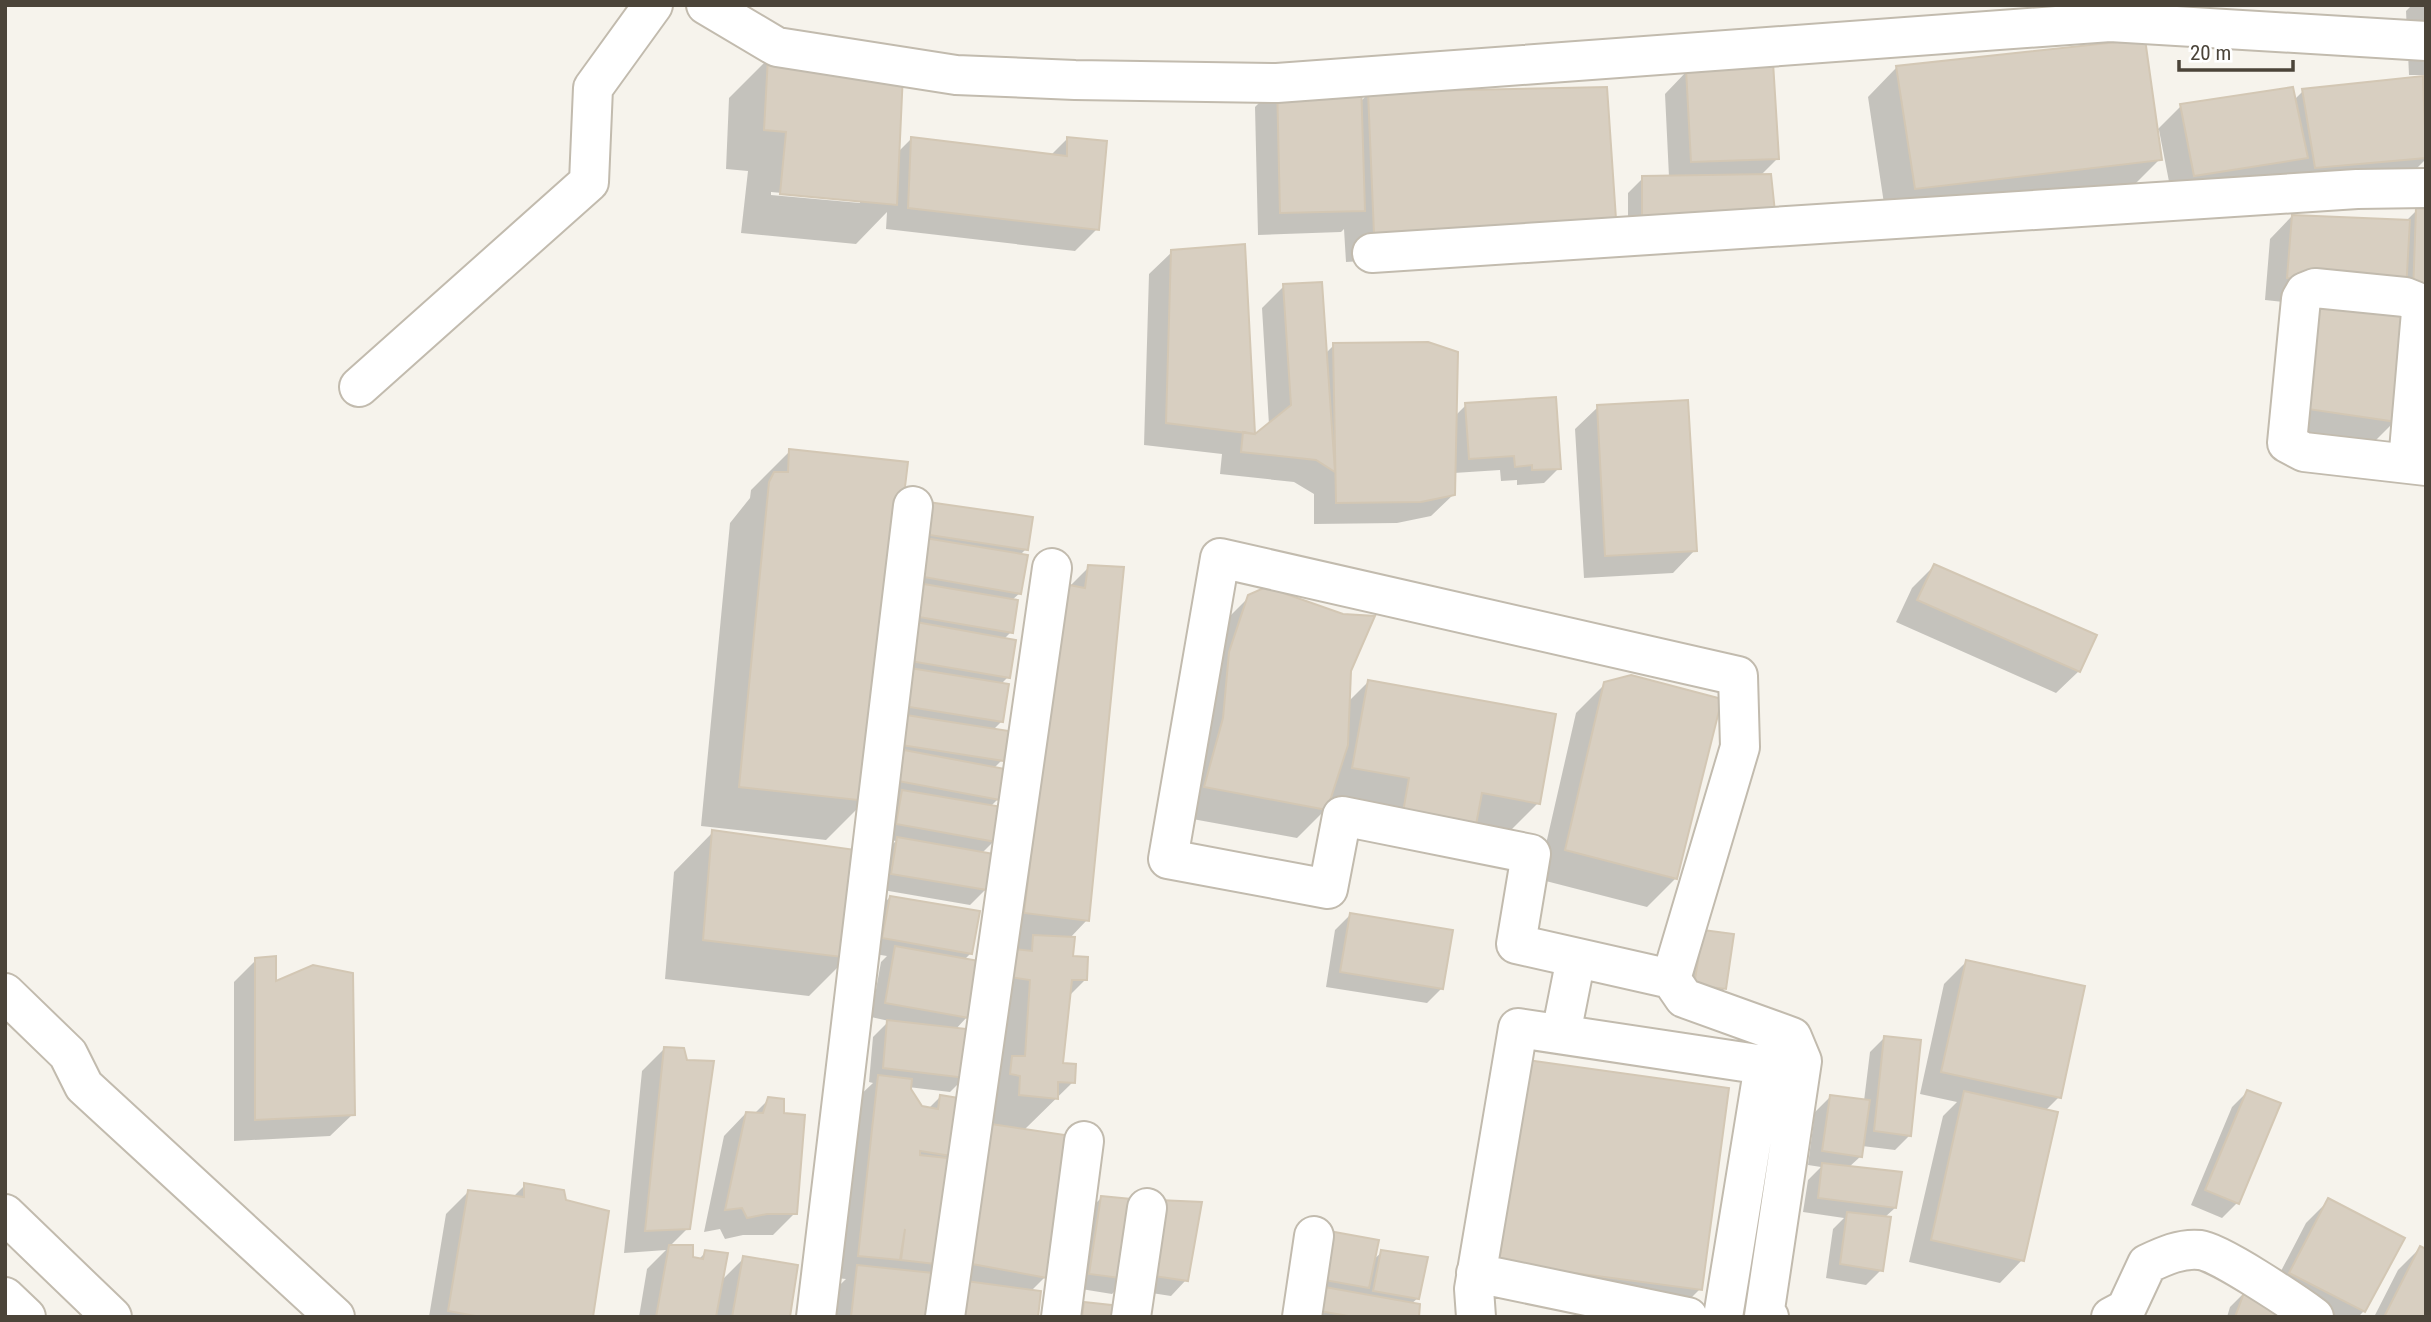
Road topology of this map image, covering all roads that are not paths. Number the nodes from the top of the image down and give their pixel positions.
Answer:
1 (653, 5) edge
2 (706, 5) edge
3 (2426, 41) edge
4 (2426, 188) edge
5 (1372, 253) dead end
6 (359, 387) dead end
7 (2417, 464) edge
8 (913, 506) dead end
9 (1052, 568) dead end
10 (1576, 958) junction
11 (1671, 979) junction
12 (5, 993) edge
13 (1561, 1034) junction
14 (1084, 1141) dead end
15 (1147, 1208) dead end
16 (5, 1214) edge
17 (1314, 1236) dead end
18 (1476, 1273) junction
19 (5, 1297) edge
20 (26, 1317) edge
21 (112, 1317) edge
22 (335, 1317) edge
23 (816, 1317) edge
24 (944, 1317) edge
25 (1061, 1317) edge
26 (1131, 1317) edge
27 (1302, 1317) edge
28 (1476, 1317) edge
29 (1688, 1317) edge
30 (1723, 1317) edge
31 (1769, 1317) edge
32 (2110, 1317) edge
33 (2314, 1317) edge

1 - 6 street
2 - 3 street
4 - 5 street
7 - 7 street
8 - 23 street
9 - 24 street
10 - 11 street
10 - 11 street
10 - 13 street
11 - 31 street
12 - 22 street
13 - 18 street
13 - 30 street
14 - 25 street
15 - 26 street
16 - 21 street
17 - 27 street
18 - 28 street
18 - 29 street
19 - 20 street
32 - 33 street

